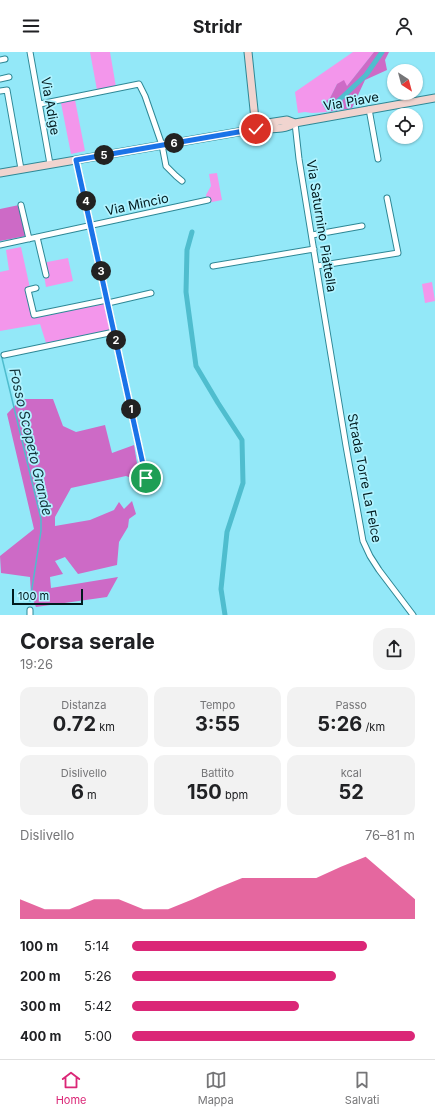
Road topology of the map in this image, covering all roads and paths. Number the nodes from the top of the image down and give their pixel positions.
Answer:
1 (30, 52) edge
2 (248, 52) edge
3 (9, 77) dead end
4 (0, 79) edge
5 (0, 91) edge
6 (435, 98) edge
7 (40, 104) junction
8 (369, 110) junction
9 (295, 123) junction
10 (256, 129) junction
11 (162, 145) junction
12 (378, 159) dead end
13 (76, 160) junction
14 (50, 164) junction
15 (21, 169) junction
16 (0, 173) edge
17 (182, 181) dead end
18 (387, 198) dead end
19 (208, 200) dead end
20 (21, 205) dead end
21 (91, 226) junction
22 (362, 226) dead end
23 (312, 235) junction
24 (37, 237) junction
25 (29, 239) junction
26 (0, 245) edge
27 (314, 249) junction
28 (213, 266) dead end
29 (317, 266) junction
30 (46, 276) dead end
31 (36, 288) dead end
32 (151, 293) dead end
33 (108, 302) junction
34 (114, 332) junction
35 (328, 332) joint
36 (4, 355) dead end
37 (146, 478) dead end
38 (413, 615) edge

1 - 7 street, Via Adige
2 - 10 main road
3 - 4 street
5 - 15 street
6 - 8 main road, Via Piave
7 - 11 street
7 - 14 street, Via Adige
8 - 9 main road, Via Piave
8 - 12 street
9 - 10 main road, Via Piave
9 - 23 street, Via Saturnino Piattella
10 - 11 main road, Via Piave
11 - 13 main road, Via Piave
11 - 17 street
13 - 14 main road, Via Piave
13 - 21 street
14 - 15 main road, Via Piave
15 - 16 main road, Via Piave
18 - 29 street
19 - 21 street, Via Mincio
20 - 25 street
21 - 24 street, Via Mincio
21 - 33 street
22 - 23 street
23 - 27 street, Via Saturnino Piattella
24 - 25 street, Via Mincio
24 - 30 street
25 - 26 street, Via Mincio
27 - 28 street
27 - 29 street, Via Saturnino Piattella
29 - 35 street, Via Saturnino Piattella
31 - 33 street
32 - 33 street
33 - 34 street
34 - 36 street
34 - 37 street
35 - 38 street, Strada Torre La Felce

